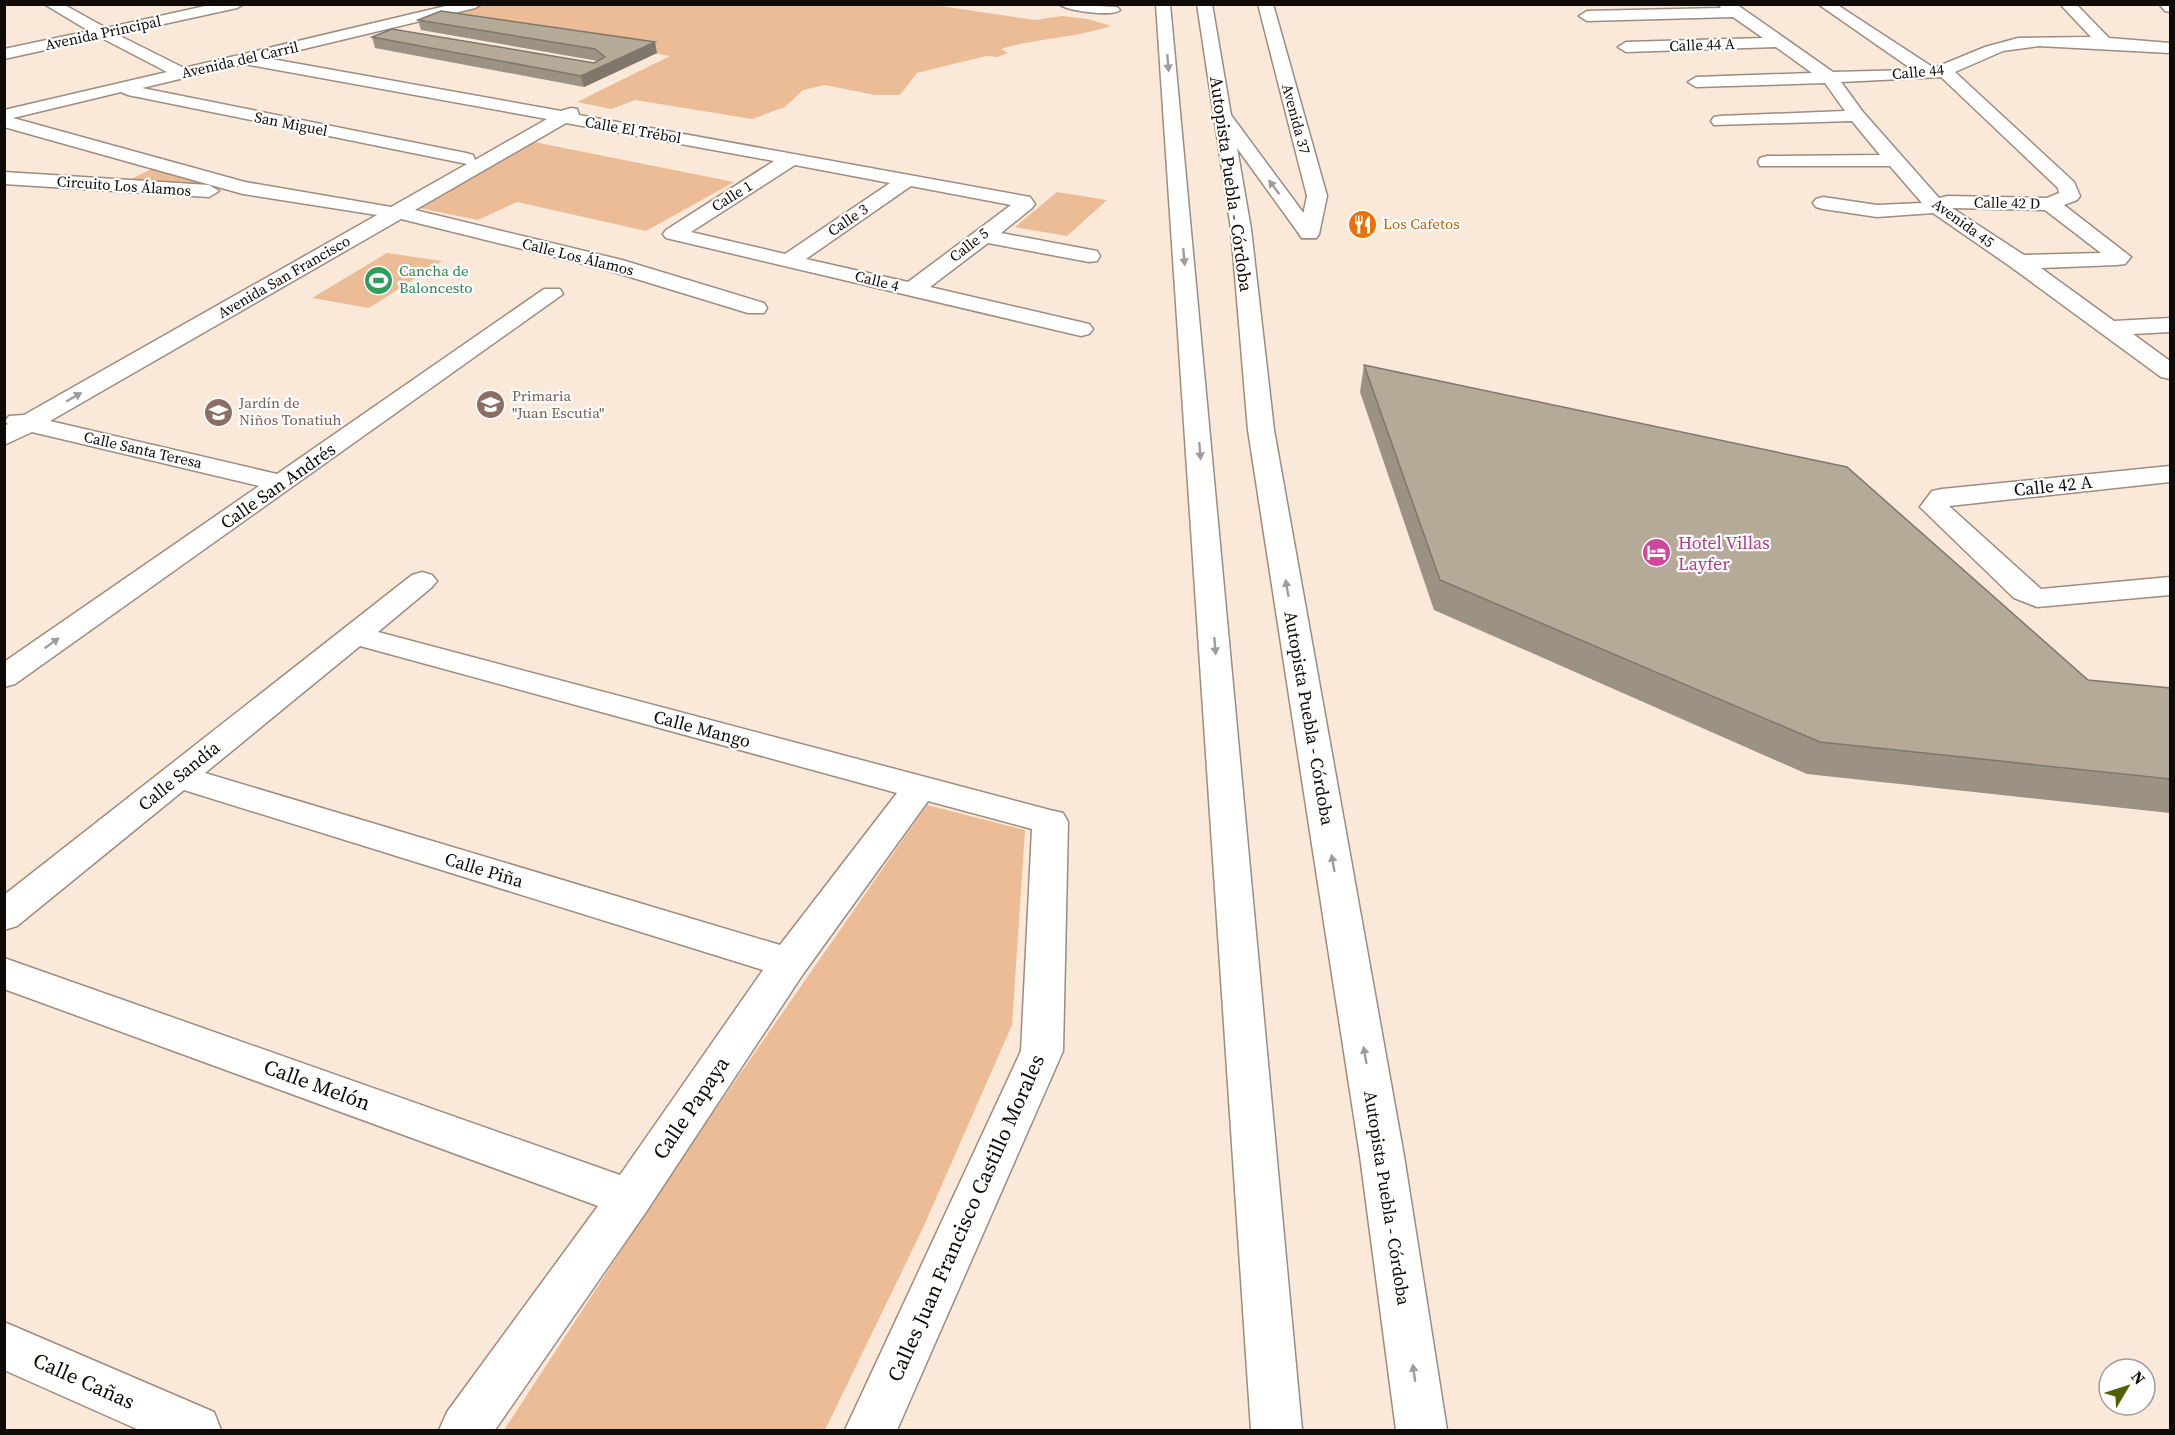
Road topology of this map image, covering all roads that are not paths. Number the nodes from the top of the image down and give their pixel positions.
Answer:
1 (51, 4) edge
2 (237, 4) edge
3 (475, 4) edge
4 (1066, 4) edge
5 (1163, 4) edge
6 (1204, 4) edge
7 (1265, 4) edge
8 (1825, 4) edge
9 (2067, 4) edge
10 (2166, 4) edge
11 (449, 7) edge
12 (1729, 8) edge
13 (2170, 8) edge
14 (1112, 10) dead end
15 (1587, 16) dead end
16 (372, 29) junction
17 (104, 33) junction
18 (417, 36) edge
19 (1779, 42) junction
20 (2107, 45) junction
21 (1626, 47) dead end
22 (2170, 48) edge
23 (4, 54) edge
24 (244, 59) junction
25 (182, 73) junction
26 (1938, 73) junction
27 (1829, 77) junction
28 (1696, 82) dead end
29 (117, 88) junction
30 (587, 106) dead end
31 (559, 111) junction
32 (1220, 112) junction
33 (4, 114) edge
34 (1857, 116) junction
35 (4, 121) edge
36 (1720, 121) dead end
37 (31, 128) junction
38 (4, 138) edge
39 (466, 159) junction
40 (791, 159) junction
41 (1893, 160) junction
42 (1767, 162) dead end
43 (4, 178) edge
44 (907, 180) junction
45 (431, 186) junction
46 (243, 188) junction
47 (1023, 201) joint
48 (1823, 203) dead end
49 (2050, 204) junction
50 (1935, 206) junction
51 (391, 211) junction
52 (673, 234) joint
53 (981, 234) junction
54 (1089, 256) dead end
55 (790, 260) junction
56 (2019, 262) junction
57 (912, 290) junction
58 (552, 294) dead end
59 (756, 308) dead end
60 (2170, 325) edge
61 (2107, 328) junction
62 (1081, 329) dead end
63 (2170, 372) edge
64 (12, 419) edge
65 (4, 437) edge
66 (2170, 474) edge
67 (282, 483) junction
68 (422, 581) dead end
69 (2170, 586) edge
70 (353, 635) junction
71 (4, 677) edge
72 (179, 777) junction
73 (920, 787) junction
74 (1050, 822) joint
75 (4, 915) edge
76 (789, 963) junction
77 (4, 973) edge
78 (630, 1198) junction
79 (4, 1345) edge
80 (196, 1431) edge
81 (465, 1431) edge
82 (871, 1431) edge
83 (1277, 1431) edge
84 (1422, 1431) edge

1 - 17 main road
2 - 17 main road, Avenida Principal
3 - 11 main road, Avenida del Carril
4 - 14 main road
5 -> 83 main road
6 - 32 main road, Autopista Puebla - Córdoba
7 -> 32 main road, Avenida 37
8 - 26 main road
9 - 20 main road
10 - 13 main road
11 - 16 main road, Avenida del Carril
12 - 15 main road
12 - 19 main road, Avenida 45
16 - 18 main road
16 - 24 main road, Avenida del Carril
17 - 23 main road, Avenida Principal
17 - 25 main road
19 - 21 main road, Calle 44 A
19 - 27 main road, Avenida 45
20 - 22 main road, Calle 44
20 - 26 main road, Calle 44
24 - 25 main road, Avenida del Carril
24 - 31 main road, Calle El Trébol
25 - 29 main road, Avenida del Carril
26 - 27 main road, Calle 44
26 - 49 main road
27 - 28 main road, Calle 44
27 - 34 main road, Avenida 45
29 - 33 main road, Avenida del Carril
29 - 39 main road, San Miguel
30 - 31 main road
31 - 39 main road, Avenida San Francisco
31 - 40 main road, Calle El Trébol
31 - 45 main road, Avenida San Francisco
84 -> 32 main road, Autopista Puebla - Córdoba
34 - 36 main road
34 - 41 main road, Avenida 45
35 - 37 main road, Circuito Los Álamos
37 - 38 main road
37 - 46 main road, Circuito Los Álamos
39 - 45 main road, Avenida San Francisco
40 - 44 main road, Calle El Trébol
40 - 52 main road, Calle 1
41 - 42 main road
41 - 50 main road, Avenida 45
43 - 46 main road, Circuito Los Álamos
44 - 47 main road, Calle El Trébol
44 - 55 main road, Calle 3
45 - 51 main road, Avenida San Francisco
46 - 51 main road, Circuito Los Álamos
47 - 53 main road, Calle 5
48 - 50 main road, Calle 42 D
49 - 50 main road, Calle 42 D
49 - 56 main road
50 - 56 main road, Avenida 45
51 - 59 main road, Calle Los Álamos
51 - 64 main road, Avenida San Francisco
52 - 55 main road, Calle 4
53 - 54 main road
53 - 57 main road, Calle 5
55 - 57 main road, Calle 4
56 - 61 main road, Avenida 45
57 - 62 main road, Calle 4
58 - 67 main road, Calle San Andrés
60 - 61 main road
61 - 63 main road, Avenida 45
64 - 65 main road, Avenida San Francisco
64 - 67 main road, Calle Santa Teresa
66 - 69 main road, Calle 42 A
71 -> 67 main road, Calle San Andrés
68 - 70 main road, Calle Sandía
70 - 72 main road, Calle Sandía
70 - 73 main road, Calle Mango
72 - 75 main road, Calle Sandía
72 - 76 main road, Calle Piña
73 - 74 main road, Calle Mango
73 - 76 main road, Calle Papaya
74 - 82 main road, Calles Juan Francisco Castillo Morales
76 - 78 main road, Calle Papaya
77 - 78 main road, Calle Melón
78 - 81 main road, Calle Papaya
79 - 80 main road, Calle Cañas

